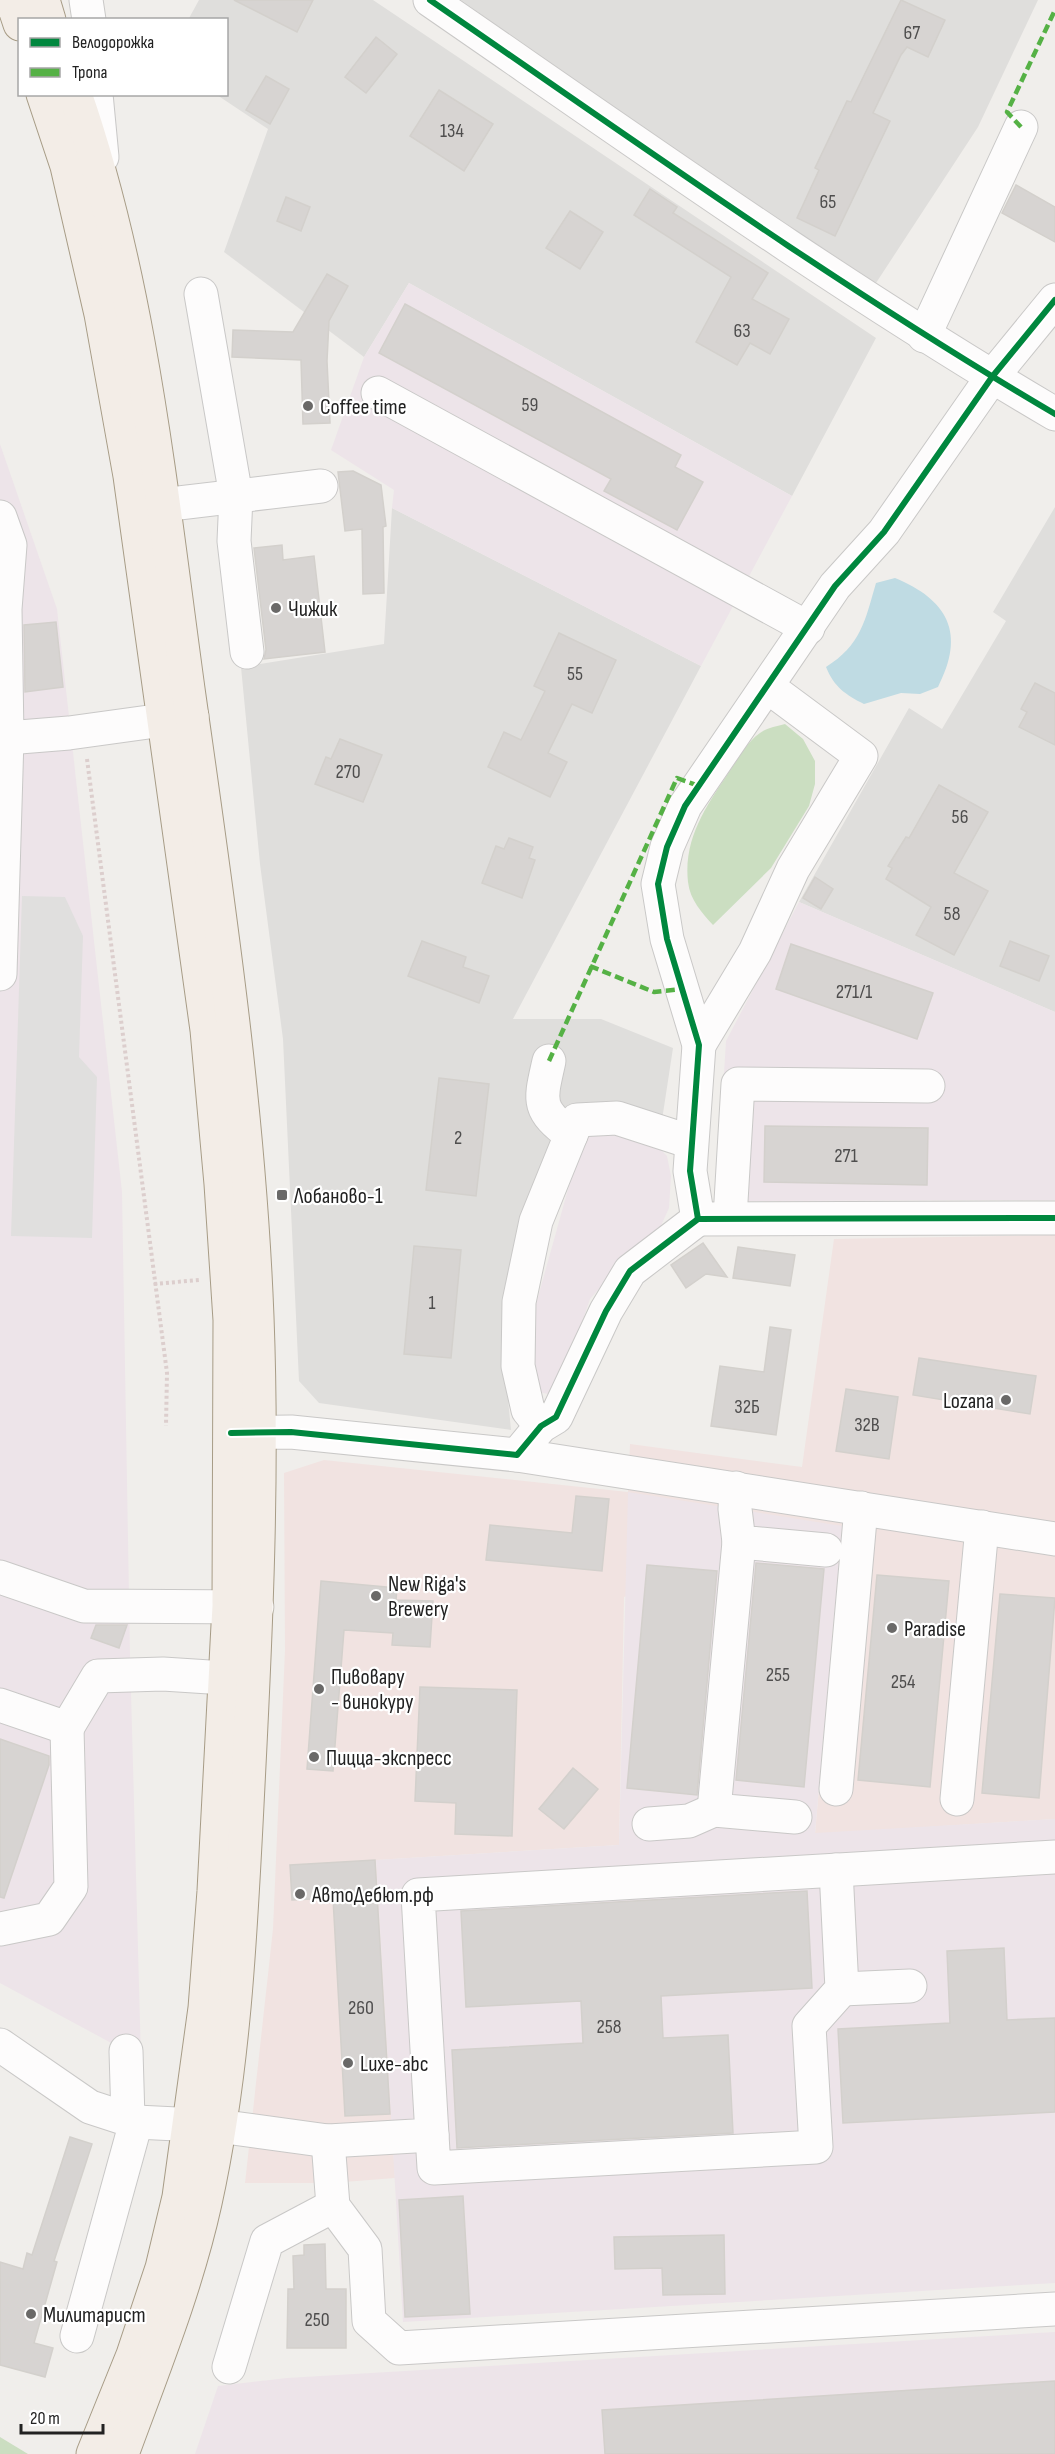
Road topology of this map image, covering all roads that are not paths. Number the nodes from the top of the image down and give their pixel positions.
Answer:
1 (12, 0) edge
2 (42, 0) edge
3 (86, 0) edge
4 (429, 0) edge
5 (18, 18) edge
6 (48, 18) edge
7 (88, 18) edge
8 (44, 96) edge
9 (76, 96) edge
10 (96, 96) edge
11 (1021, 127) dead end
12 (105, 200) junction
13 (201, 294) dead end
14 (1055, 300) edge
15 (924, 336) junction
16 (992, 377) junction
17 (378, 393) dead end
18 (1055, 414) edge
19 (321, 486) dead end
20 (236, 496) junction
21 (162, 505) junction
22 (0, 517) edge
23 (808, 628) junction
24 (247, 652) dead end
25 (768, 687) junction
26 (177, 718) junction
27 (7, 738) junction
28 (0, 974) edge
29 (699, 1045) junction
30 (549, 1061) dead end
31 (928, 1086) dead end
32 (571, 1135) junction
33 (691, 1142) junction
34 (1055, 1218) edge
35 (714, 1219) junction
36 (541, 1426) junction
37 (245, 1433) junction
38 (517, 1455) junction
39 (736, 1488) junction
40 (861, 1508) junction
41 (982, 1527) junction
42 (1055, 1539) edge
43 (738, 1542) junction
44 (826, 1550) dead end
45 (0, 1577) edge
46 (243, 1607) junction
47 (225, 1678) junction
48 (0, 1705) edge
49 (67, 1728) junction
50 (836, 1789) dead end
51 (957, 1799) dead end
52 (714, 1810) junction
53 (795, 1817) dead end
54 (649, 1824) dead end
55 (1055, 1857) edge
56 (836, 1870) junction
57 (0, 1929) edge
58 (910, 1986) dead end
59 (842, 1989) junction
60 (0, 2045) edge
61 (126, 2051) dead end
62 (132, 2120) junction
63 (205, 2125) junction
64 (432, 2135) junction
65 (328, 2141) junction
66 (333, 2206) junction
67 (1055, 2309) edge
68 (77, 2336) dead end
69 (229, 2367) dead end
70 (93, 2454) edge
71 (122, 2454) edge

1 - 5 main road
2 - 6 main road
3 - 7 street
4 - 15 street
8 - 26 main road
9 - 12 main road
10 - 12 street
11 - 15 street
12 - 21 main road
13 - 20 street
14 - 16 street
15 - 16 street
16 - 18 street
16 - 23 street
17 - 23 street
19 - 20 street
20 - 21 street
20 - 24 street
21 - 26 main road
22 - 27 street
23 - 25 street
25 - 29 street
25 - 29 street
26 - 27 street
26 - 37 main road
27 - 28 street
29 - 33 street
30 - 32 street
31 - 35 street
32 - 33 street
32 - 36 street
33 - 35 street
34 - 35 street
35 - 36 street
36 - 38 street
37 - 38 street
37 - 46 main road
38 - 39 street
39 - 40 street
39 - 43 street
40 - 41 street
40 - 50 street
41 - 42 street
41 - 51 street
43 - 44 street
43 - 52 street
45 - 46 street
46 - 47 main road
46 - 63 main road
47 - 49 street
47 - 63 main road
48 - 49 street
49 - 57 street
52 - 53 street
52 - 54 street
55 - 56 street
56 - 59 street
56 - 64 street
58 - 59 street
59 - 64 street
60 - 62 street
61 - 62 street
62 - 63 street
62 - 68 street
63 - 65 street
63 - 70 main road
63 - 71 main road
64 - 65 street
65 - 66 street
66 - 67 street
66 - 69 street

